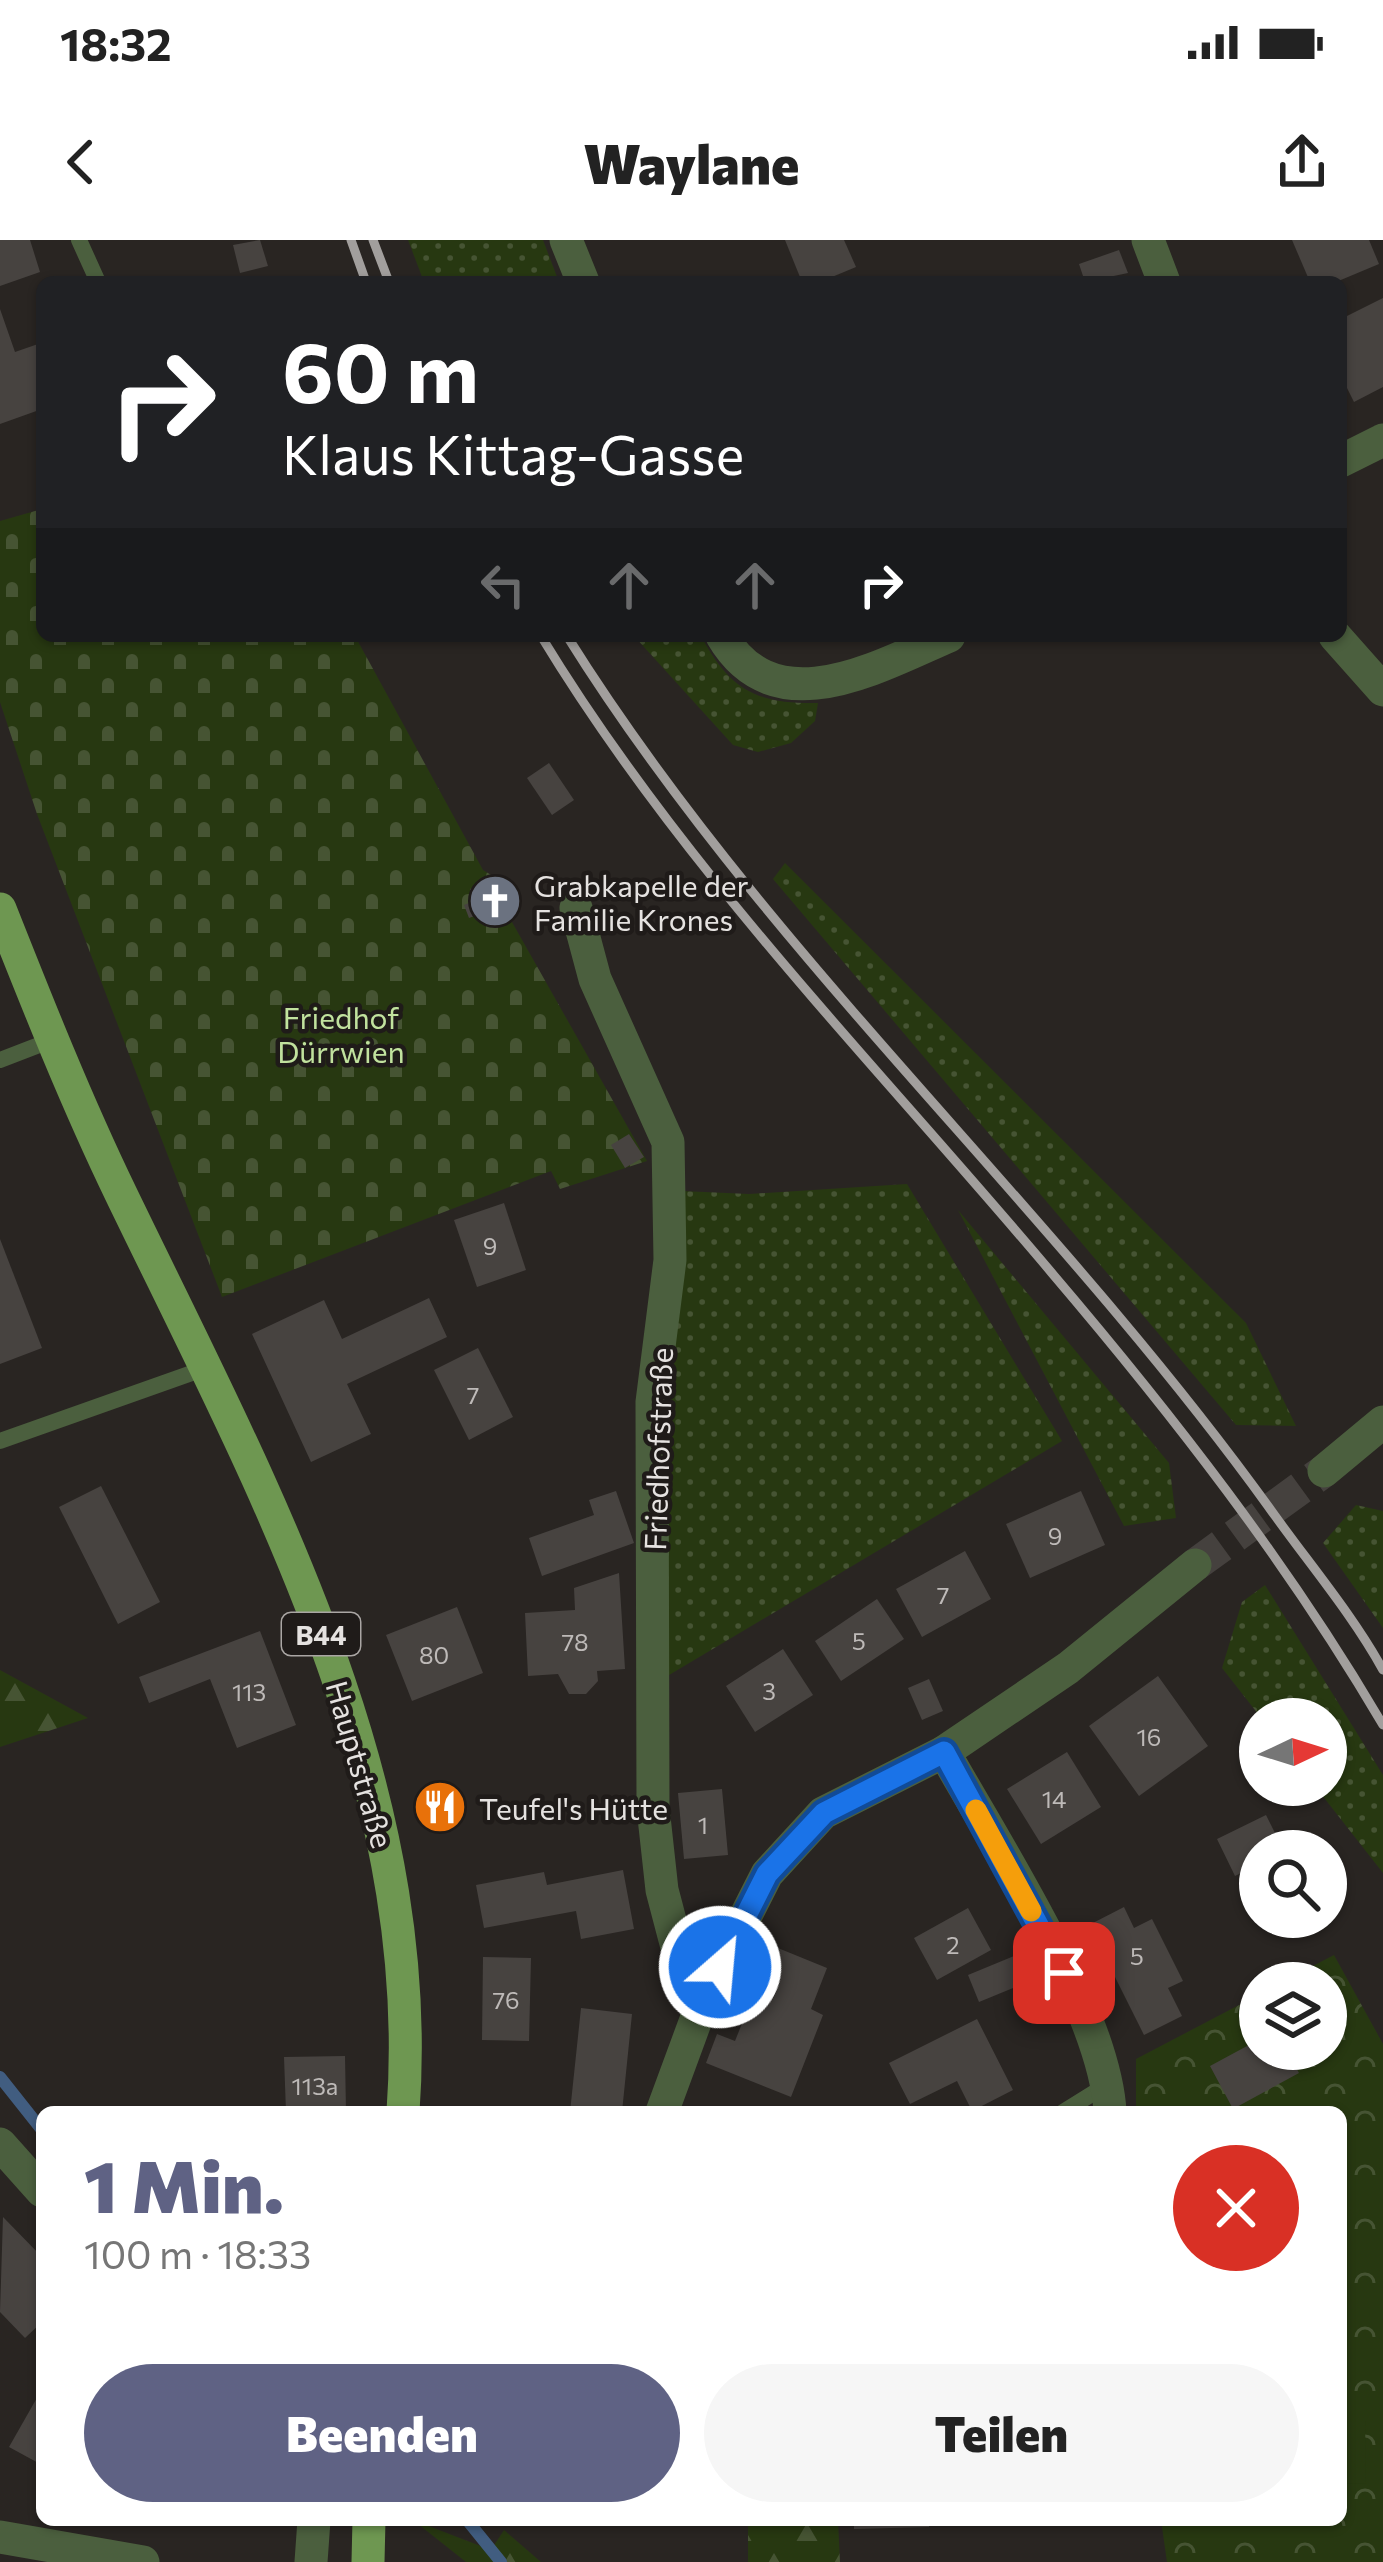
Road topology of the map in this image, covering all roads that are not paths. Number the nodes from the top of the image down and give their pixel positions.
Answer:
1 (79, 240) edge
2 (566, 240) edge
3 (1148, 240) edge
4 (95, 276) edge
5 (581, 276) edge
6 (1162, 276) edge
7 (1383, 440) edge
8 (1347, 457) edge
9 (727, 642) edge
10 (935, 642) edge
11 (1340, 642) edge
12 (1383, 690) edge
13 (576, 908) dead end
14 (0, 909) edge
15 (52, 1040) junction
16 (0, 1060) edge
17 (206, 1368) junction
18 (1383, 1422) edge
19 (0, 1441) edge
20 (1324, 1471) tunnel mouth
21 (1195, 1565) tunnel mouth
22 (944, 1752) junction
23 (704, 1999) junction
24 (1109, 2098) edge
25 (403, 2106) edge
26 (664, 2106) edge
27 (0, 2144) edge
28 (36, 2184) edge
29 (314, 2526) edge
30 (369, 2526) edge
31 (5, 2533) edge
32 (143, 2562) edge
33 (311, 2562) edge
34 (368, 2562) edge

1 - 4 lane
2 - 5 street
3 - 6 street
7 - 8 street
9 - 10 street
11 - 12 street
13 - 23 street, Friedhofstraße
14 - 15 main road, Hauptstraße / B44
15 - 16 lane
15 - 17 main road, Hauptstraße / B44
17 - 19 lane
17 - 25 main road, Hauptstraße / B44
18 - 20 street
21 - 22 street
22 - 23 street
22 - 24 street
23 - 26 street
27 - 28 street
29 - 33 street
30 - 34 main road
31 - 32 street

